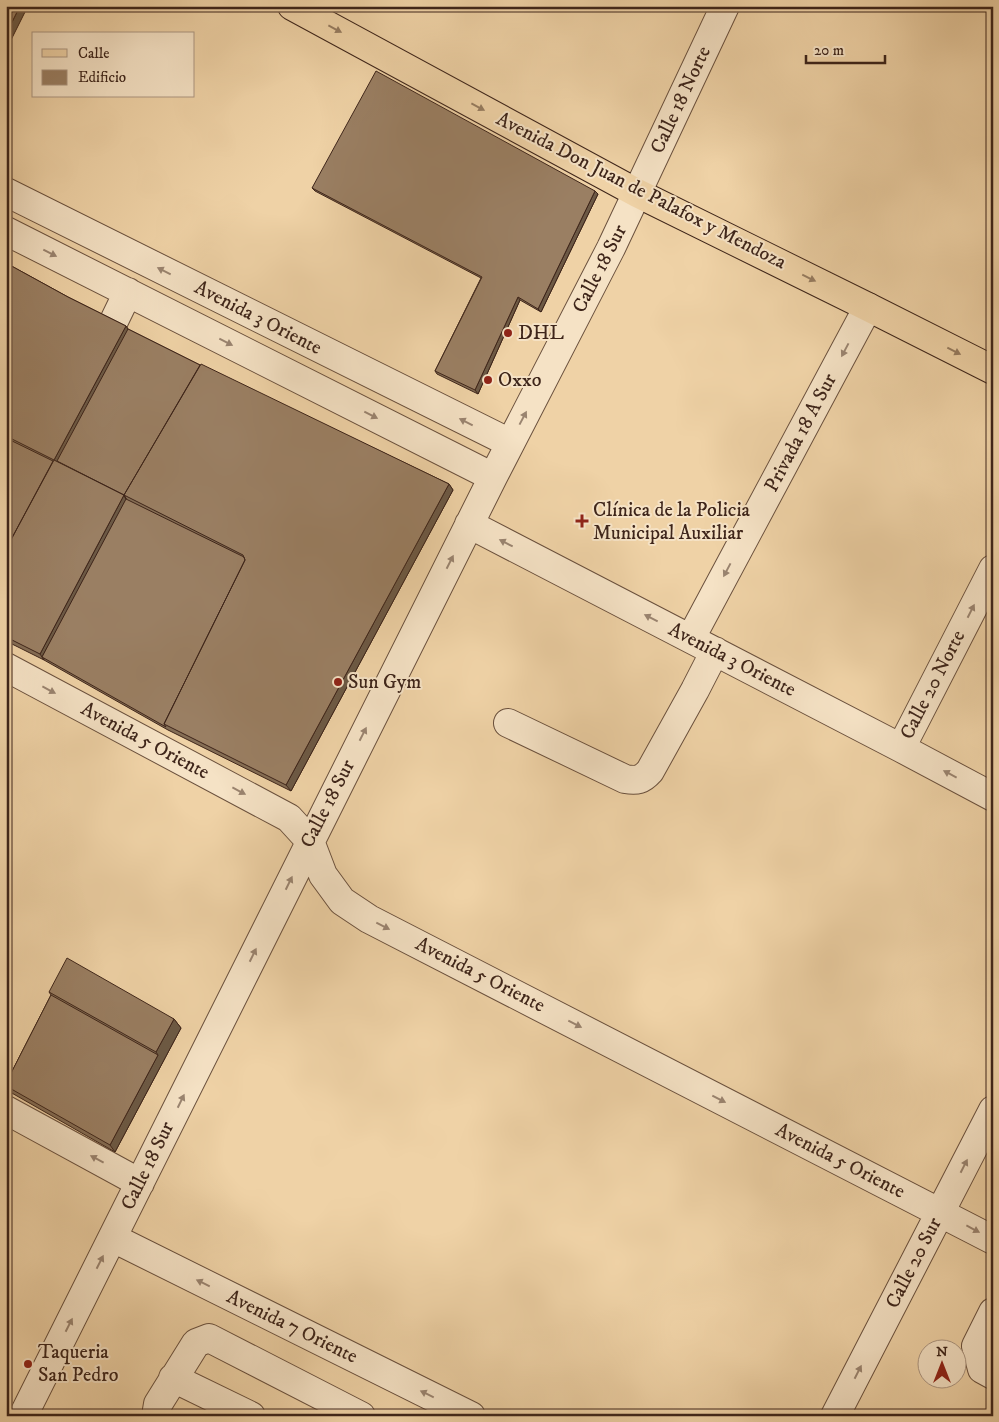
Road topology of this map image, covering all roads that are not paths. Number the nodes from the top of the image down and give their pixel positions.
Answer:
1 (292, 6) edge
2 (725, 6) edge
3 (6, 192) edge
4 (637, 193) junction
5 (6, 231) edge
6 (128, 292) junction
7 (217, 298) junction
8 (868, 307) junction
9 (199, 329) junction
10 (993, 370) edge
11 (90, 372) edge
12 (510, 444) junction
13 (493, 477) junction
14 (469, 524) junction
15 (993, 569) edge
16 (691, 638) junction
17 (715, 651) junction
18 (6, 667) edge
19 (508, 724) dead end
20 (901, 748) junction
21 (993, 797) edge
22 (310, 840) junction
23 (6, 1110) edge
24 (993, 1110) edge
25 (140, 1182) junction
26 (940, 1212) junction
27 (112, 1238) junction
28 (993, 1240) edge
29 (993, 1312) edge
30 (993, 1375) edge
31 (173, 1378) junction
32 (23, 1416) edge
33 (156, 1416) edge
34 (251, 1416) edge
35 (361, 1416) edge
36 (471, 1416) edge
37 (835, 1416) edge

1 -> 4 main road, Avenida Don Juan de Palafox y Mendoza
2 - 4 street, Calle 18 Norte
7 -> 3 street, Avenida 3 Oriente
4 -> 8 main road, Avenida Don Juan de Palafox y Mendoza
12 -> 4 street, Calle 18 Sur
5 -> 6 street, Avenida 3 Oriente
6 - 9 street, Avenida 3 Oriente
6 - 11 street
7 - 9 street
12 -> 7 street, Avenida 3 Oriente
8 -> 10 main road, Avenida Don Juan de Palafox y Mendoza
8 -> 16 street, Privada 18 A Sur
9 -> 13 street, Avenida 3 Oriente
12 - 13 street, Calle 18 Sur
13 - 14 street, Calle 18 Sur
16 -> 14 street, Avenida 3 Oriente
22 -> 14 street, Calle 18 Sur
20 -> 15 street, Calle 20 Norte
16 - 17 street, Avenida 3 Oriente
17 - 19 street
17 - 20 street, Avenida 3 Oriente
18 -> 22 street, Avenida 5 Oriente
21 -> 20 street, Avenida 3 Oriente
25 -> 22 street, Calle 18 Sur
22 -> 26 street, Avenida 5 Oriente
25 -> 23 street
26 -> 24 street, Calle 20 Sur
25 - 27 street, Calle 18 Sur
26 -> 28 street, Avenida 5 Oriente
37 -> 26 street, Calle 20 Sur
32 -> 27 street, Calle 18 Sur
36 -> 27 street, Avenida 7 Oriente
29 - 30 street
31 - 33 street
31 - 34 street
31 - 35 street

